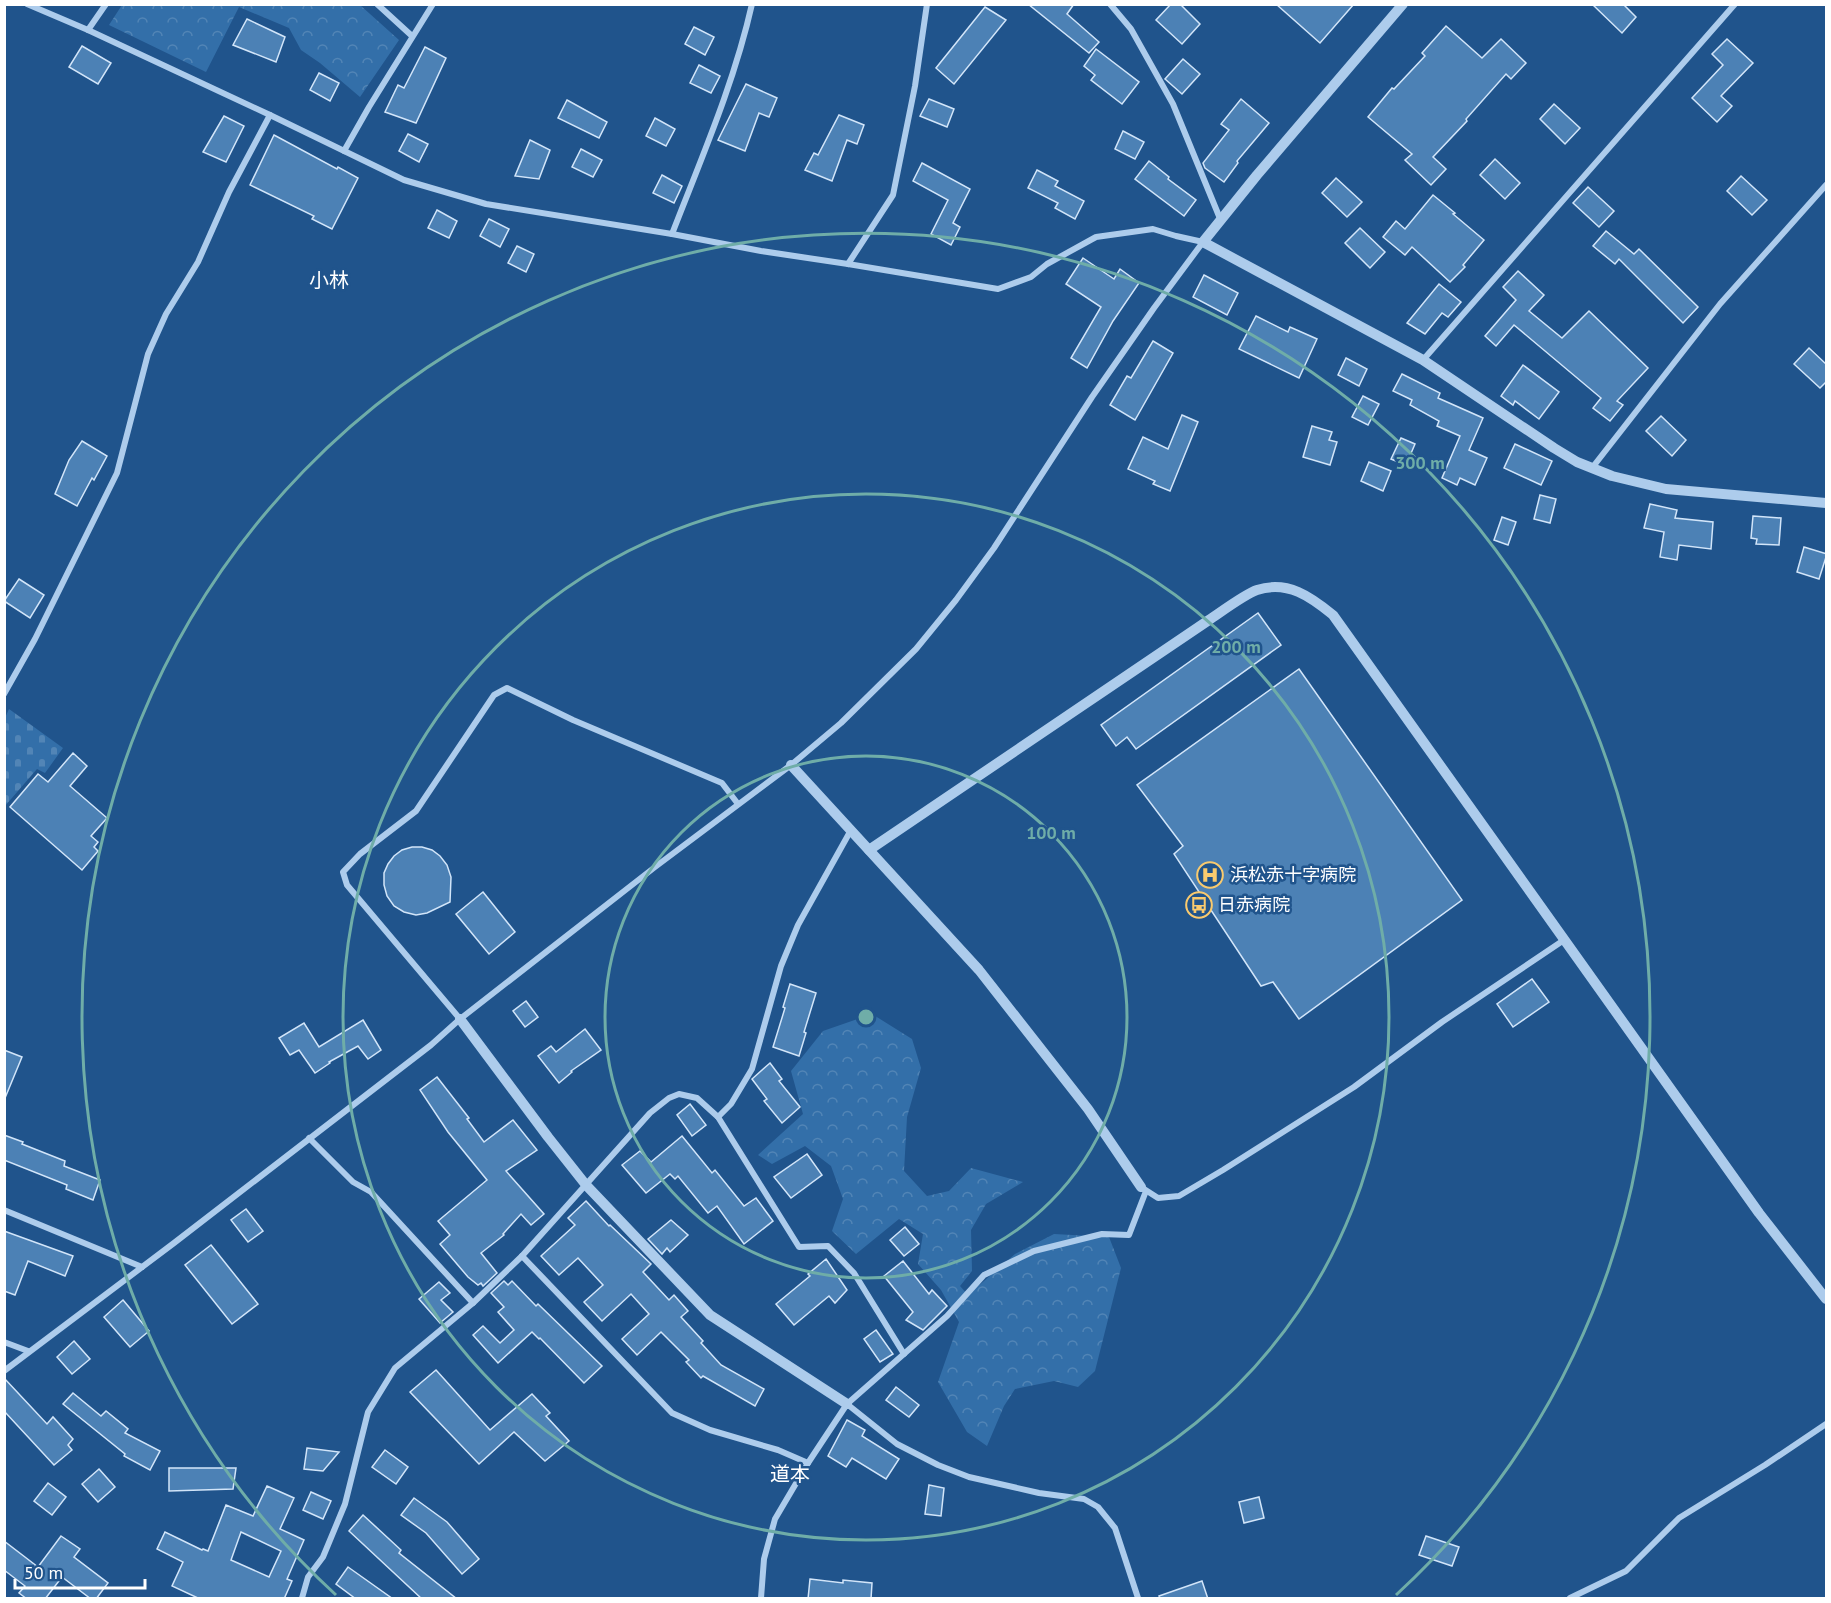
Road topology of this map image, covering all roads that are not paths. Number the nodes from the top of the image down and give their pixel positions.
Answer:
1 (27, 4) edge
2 (106, 4) edge
3 (377, 4) edge
4 (433, 4) edge
5 (752, 4) edge
6 (927, 4) edge
7 (1110, 4) edge
8 (1403, 4) edge
9 (1735, 4) edge
10 (88, 30) junction
11 (412, 36) junction
12 (270, 115) junction
13 (344, 151) junction
14 (1827, 185) edge
15 (1221, 221) junction
16 (672, 234) junction
17 (1203, 242) junction
18 (848, 264) junction
19 (1423, 360) junction
20 (1592, 468) junction
21 (1827, 503) edge
22 (4, 694) edge
23 (791, 765) junction
24 (738, 804) junction
25 (851, 830) junction
26 (869, 850) junction
27 (1564, 940) junction
28 (460, 1019) junction
29 (718, 1117) junction
30 (309, 1138) junction
31 (586, 1185) junction
32 (1143, 1189) junction
33 (4, 1210) edge
34 (522, 1256) junction
35 (142, 1267) junction
36 (1827, 1299) edge
37 (472, 1303) junction
38 (4, 1342) edge
39 (28, 1352) junction
40 (904, 1354) junction
41 (4, 1371) edge
42 (847, 1404) junction
43 (1827, 1424) edge
44 (808, 1463) junction
45 (302, 1599) edge
46 (761, 1599) edge
47 (1138, 1599) edge
48 (1569, 1599) edge

1 - 10 street
2 - 10 street
3 - 11 street
4 - 11 street
5 - 16 street
6 - 18 street
7 - 15 street
8 - 15 street
9 - 19 street
10 - 12 street
11 - 13 street
12 - 13 street
12 - 22 street
13 - 16 street
14 - 20 street
15 - 17 street
16 - 18 street
17 - 18 street
17 - 19 street
17 - 23 street
19 - 20 street
20 - 21 street
23 - 24 street
23 - 25 street
24 - 28 street
24 - 28 street
25 - 26 street
25 - 29 street
26 - 27 street
26 - 32 street
27 - 32 street
27 - 36 street
28 - 30 street
28 - 31 street
29 - 31 street
29 - 40 street
30 - 35 street
30 - 37 street
31 - 34 street
31 - 42 street
32 - 40 street
33 - 35 street
34 - 37 street
34 - 44 street
35 - 39 street
37 - 45 street
38 - 39 street
39 - 41 street
40 - 42 street
42 - 44 street
42 - 47 street
43 - 48 street
44 - 46 street

